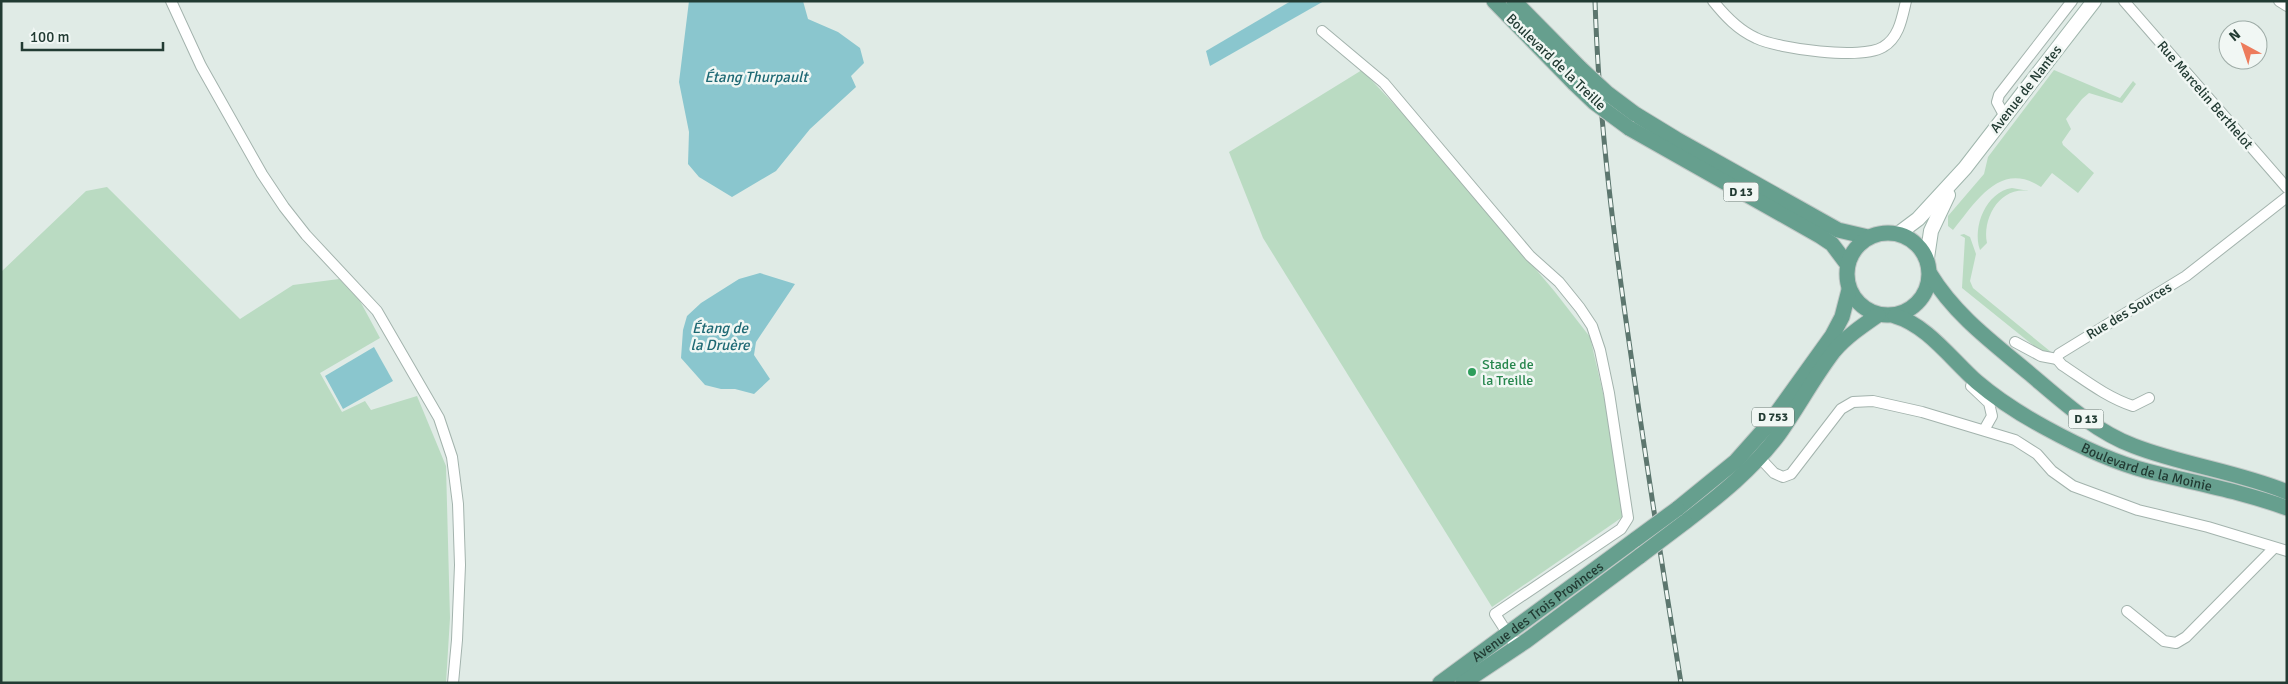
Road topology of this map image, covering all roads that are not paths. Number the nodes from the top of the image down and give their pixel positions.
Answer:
1 (171, 1) edge
2 (1494, 1) edge
3 (1514, 1) edge
4 (1713, 1) edge
5 (1906, 1) edge
6 (2072, 1) edge
7 (2094, 1) edge
8 (2124, 1) edge
9 (2279, 1) edge
10 (2287, 6) edge
11 (1322, 31) dead end
12 (2005, 117) junction
13 (1632, 121) junction
14 (1958, 177) junction
15 (2287, 188) edge
16 (2287, 197) edge
17 (1898, 234) junction
18 (1868, 237) junction
19 (1927, 258) junction
20 (1847, 264) junction
21 (1930, 274) junction
22 (1849, 290) junction
23 (1878, 315) junction
24 (1896, 316) junction
25 (2015, 342) dead end
26 (1944, 351) junction
27 (2057, 359) junction
28 (2149, 398) dead end
29 (1984, 430) junction
30 (1759, 457) junction
31 (2283, 490) edge
32 (2287, 508) edge
33 (2274, 548) junction
34 (2287, 551) edge
35 (2127, 611) dead end
36 (1506, 634) junction
37 (1526, 641) junction
38 (453, 683) edge
39 (1440, 683) edge
40 (1463, 683) edge

1 - 38 street
2 - 13 main road, Boulevard de la Treille / D 13, bridge
3 - 13 main road, Boulevard de la Treille / D 13, bridge
4 - 5 street
6 - 12 street
7 - 12 main road, Avenue de Nantes
8 - 15 street, Rue Marcelin Berthelot
9 - 10 street
11 - 36 street
12 - 14 main road, Avenue de Nantes
13 - 18 main road, Boulevard de la Treille / D 13
13 - 20 main road, Boulevard de la Treille / D 13
14 - 17 main road, Avenue de Nantes
14 - 19 main road, Avenue de Nantes
16 - 27 street, Rue des Sources
17 - 18 main road
17 - 19 main road
18 - 20 main road
19 - 21 main road
20 - 22 main road
21 - 24 main road
21 - 31 main road, Boulevard de la Moinie / D 13
22 - 23 main road
22 - 36 main road, Avenue des Trois Provinces / D 753, bridge
23 - 24 main road
23 - 30 main road, D 753
24 - 26 main road, Boulevard de la Moinie / D 13
25 - 27 street
26 - 29 street
26 - 32 main road, Boulevard de la Moinie / D 13
27 - 28 street
29 - 30 street
29 - 33 street
30 - 37 main road, Avenue des Trois Provinces / D 753, bridge
33 - 34 street
33 - 35 street
36 - 37 street
36 - 39 main road, Avenue des Trois Provinces / D 753
37 - 40 main road, Avenue des Trois Provinces / D 753

